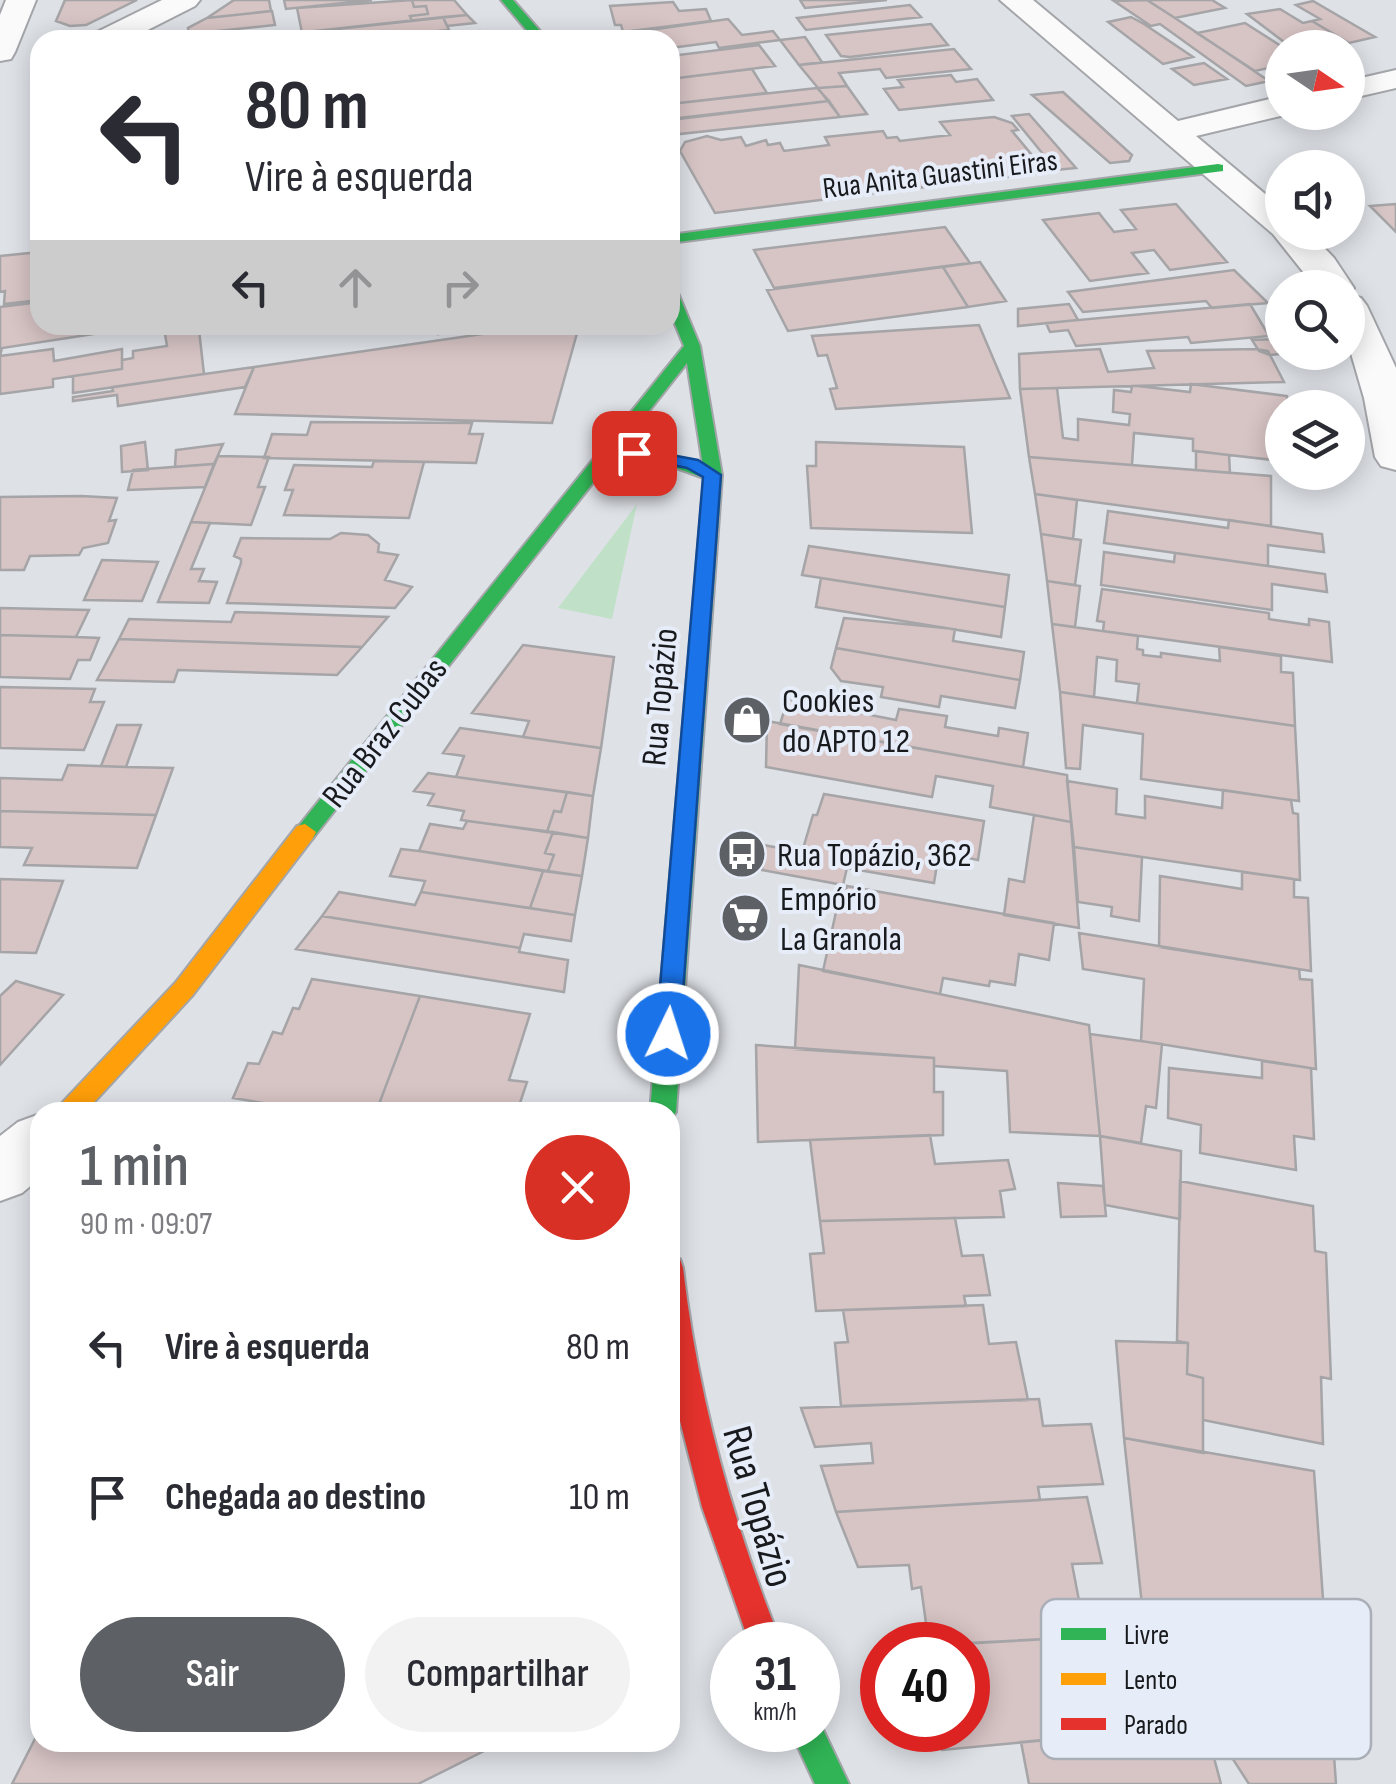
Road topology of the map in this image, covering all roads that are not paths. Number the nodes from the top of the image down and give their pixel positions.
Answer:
1 (21, 0) edge
2 (185, 0) edge
3 (507, 0) edge
4 (1015, 0) edge
5 (124, 30) edge
6 (541, 30) edge
7 (9, 57) edge
8 (1396, 79) edge
9 (1365, 86) edge
10 (1265, 110) edge
11 (1174, 132) junction
12 (1218, 168) junction
13 (1265, 211) edge
14 (680, 238) edge
15 (1307, 250) edge
16 (1324, 270) edge
17 (680, 317) edge
18 (1365, 338) edge
19 (692, 346) junction
20 (1396, 457) edge
21 (600, 460) junction
22 (712, 475) junction
23 (81, 1102) edge
24 (664, 1102) edge
25 (30, 1149) edge
26 (0, 1174) edge
27 (680, 1329) edge
28 (756, 1622) edge
29 (817, 1752) edge
30 (832, 1784) edge

1 - 7 street
2 - 5 street
3 - 6 street
4 - 11 street
8 - 9 street
10 - 11 street
11 - 12 street
12 - 13 street
12 - 14 street, Rua Anita Guastini Eiras
15 - 16 street
17 - 19 street, Rua Topázio
18 - 20 street
19 - 21 street, Rua Braz Cubas
19 - 22 street, Rua Topázio
21 - 22 street
21 - 23 street, Rua Braz Cubas
22 - 24 street, Rua Topázio
25 - 26 street
27 - 28 street, Rua Topázio
29 - 30 street

